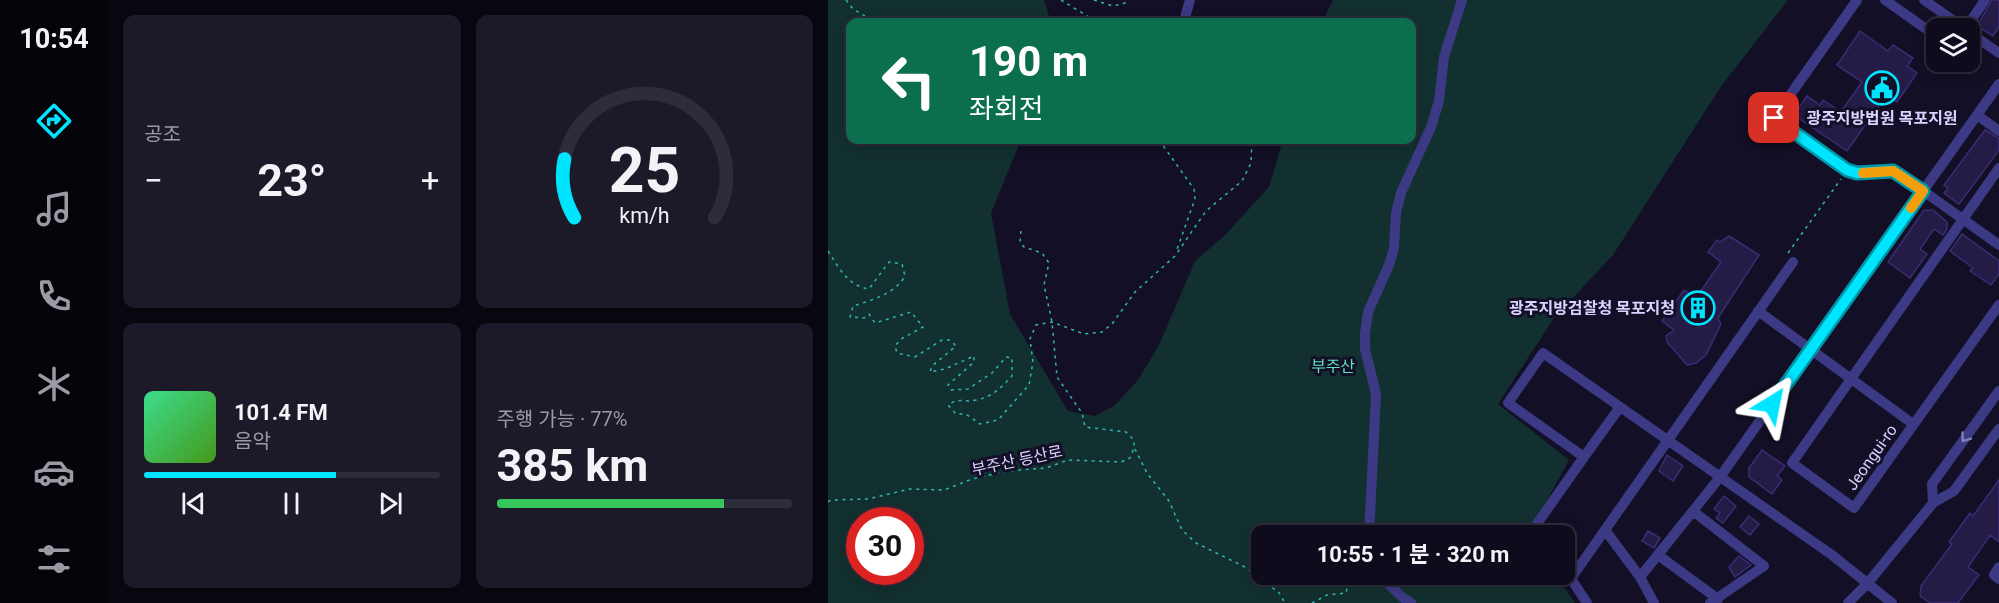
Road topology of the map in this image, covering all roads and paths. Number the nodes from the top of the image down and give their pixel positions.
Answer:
1 (846, 0) edge
2 (1061, 0) edge
3 (1095, 0) edge
4 (1127, 0) edge
5 (1190, 0) edge
6 (1462, 0) edge
7 (1857, 0) edge
8 (1886, 0) edge
9 (1924, 0) edge
10 (1985, 0) edge
11 (868, 18) edge
12 (1090, 18) edge
13 (1185, 18) edge
14 (1950, 18) edge
15 (1972, 18) edge
16 (1926, 29) edge
17 (1980, 40) edge
18 (1999, 53) edge
19 (1999, 84) edge
20 (1977, 115) junction
21 (1999, 131) edge
22 (1162, 144) edge
23 (1252, 144) edge
24 (1999, 168) edge
25 (1847, 170) junction
26 (1923, 191) junction
27 (1963, 219) junction
28 (1021, 230) dead end
29 (1999, 245) edge
30 (828, 250) edge
31 (1175, 256) junction
32 (1789, 260) joint
33 (1999, 305) edge
34 (1758, 311) junction
35 (1052, 322) junction
36 (1810, 349) junction
37 (1851, 379) junction
38 (1999, 391) edge
39 (1620, 407) junction
40 (1913, 424) junction
41 (1999, 429) edge
42 (1667, 440) junction
43 (1134, 448) junction
44 (1584, 457) junction
45 (1720, 477) junction
46 (828, 502) edge
47 (1933, 503) junction
48 (1693, 511) junction
49 (1370, 525) edge
50 (1536, 525) edge
51 (1605, 530) junction
52 (1658, 555) junction
53 (1999, 567) edge
54 (1575, 573) edge
55 (1640, 577) junction
56 (1999, 579) edge
57 (1575, 582) edge
58 (1867, 584) junction
59 (1348, 585) edge
60 (1389, 585) edge
61 (1714, 601) edge
62 (1285, 603) edge
63 (1312, 603) edge
64 (1411, 603) edge
65 (1587, 603) edge
66 (1654, 603) edge
67 (1848, 603) edge
68 (1892, 603) edge

1 - 11 path
2 - 12 path
3 - 4 path
5 - 13 street
6 - 49 street
7 - 25 street
8 - 16 street
9 - 14 street
10 - 15 street
17 - 18 street
19 - 20 street
20 - 21 street
20 - 26 street
22 - 31 path
23 - 31 path
24 - 27 street, Jeongui-ro
25 - 26 street
25 - 32 path
26 - 27 street
26 - 36 street
27 - 29 street
27 - 37 street, Jeongui-ro
28 - 35 path
30 - 35 path
31 - 35 path
32 - 34 street
33 - 40 street, Jeongui-ro
34 - 36 street, Jeongui-ro
34 - 42 street
35 - 43 path
36 - 37 street, Jeongui-ro
36 - 45 street
37 - 40 street, Jeongui-ro
37 - 40 street, Jeongui-ro
38 -> 47 street
39 - 42 street
39 - 44 street
39 - 44 street
41 - 47 street
42 - 45 street
42 - 51 street
43 - 46 path, 부주산 등산로
43 - 62 path
44 - 50 street
45 - 48 street
45 - 58 street
47 - 58 street
48 - 52 street
48 - 61 street
51 - 54 street
51 - 55 street
52 - 55 street
52 - 61 street
53 - 56 street
55 - 66 street
57 - 65 street
58 - 67 street
58 - 68 street
59 - 63 path
60 - 64 street

